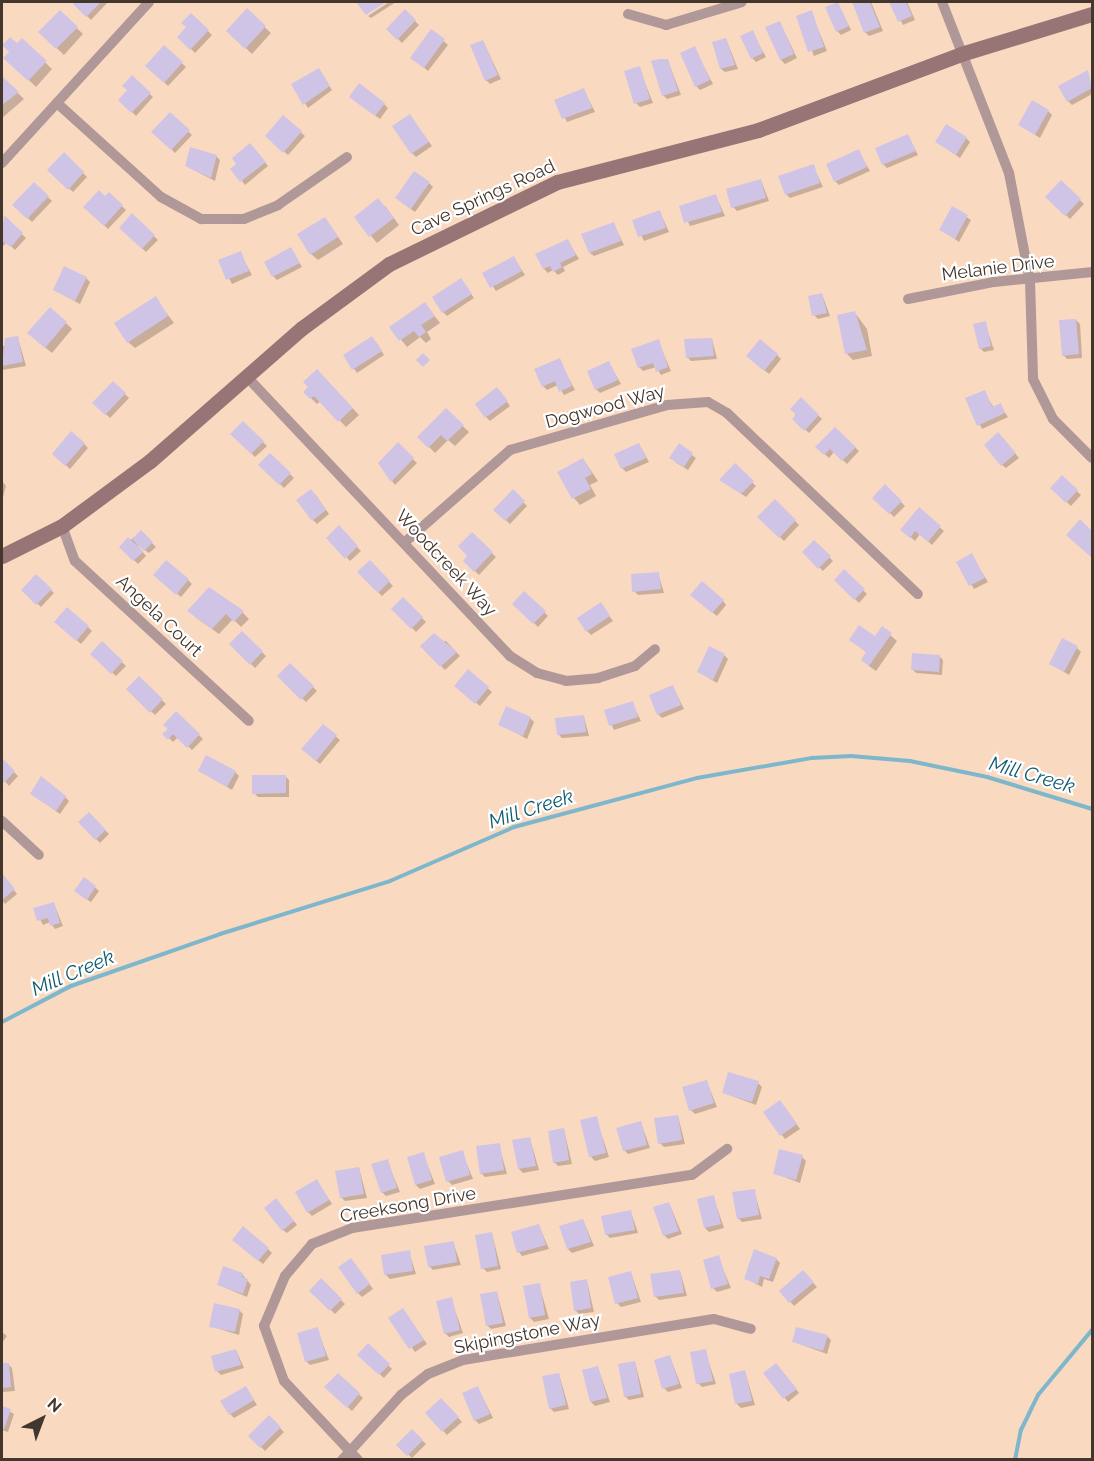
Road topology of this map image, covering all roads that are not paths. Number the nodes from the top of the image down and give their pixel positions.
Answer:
1 (149, 2) edge
2 (742, 2) edge
3 (942, 2) edge
4 (628, 14) dead end
5 (1092, 14) edge
6 (961, 54) junction
7 (57, 103) junction
8 (347, 158) dead end
9 (2, 163) edge
10 (1092, 272) edge
11 (1030, 281) junction
12 (908, 298) dead end
13 (248, 378) junction
14 (1092, 458) edge
15 (62, 526) junction
16 (405, 542) junction
17 (2, 556) edge
18 (918, 594) dead end
19 (655, 649) dead end
20 (249, 721) dead end
21 (2, 821) edge
22 (39, 855) dead end
23 (727, 1149) dead end
24 (751, 1329) dead end
25 (346, 1455) edge
26 (358, 1460) edge

1 - 7 street
2 - 4 street
3 - 6 street
5 - 6 street, Cave Springs Road
6 - 11 street
6 - 13 street, Cave Springs Road
7 - 8 street
7 - 9 street
10 - 11 street, Melanie Drive
11 - 12 street, Melanie Drive
11 - 14 street
13 - 15 street, Cave Springs Road
13 - 16 street, Woodcreek Way
15 - 17 street, Cave Springs Road
15 - 20 street, Angela Court
16 - 18 street, Dogwood Way
16 - 19 street, Woodcreek Way
21 - 22 street
23 - 25 street, Creeksong Drive
24 - 25 street, Skipingstone Way
25 - 26 street, Creeksong Drive

